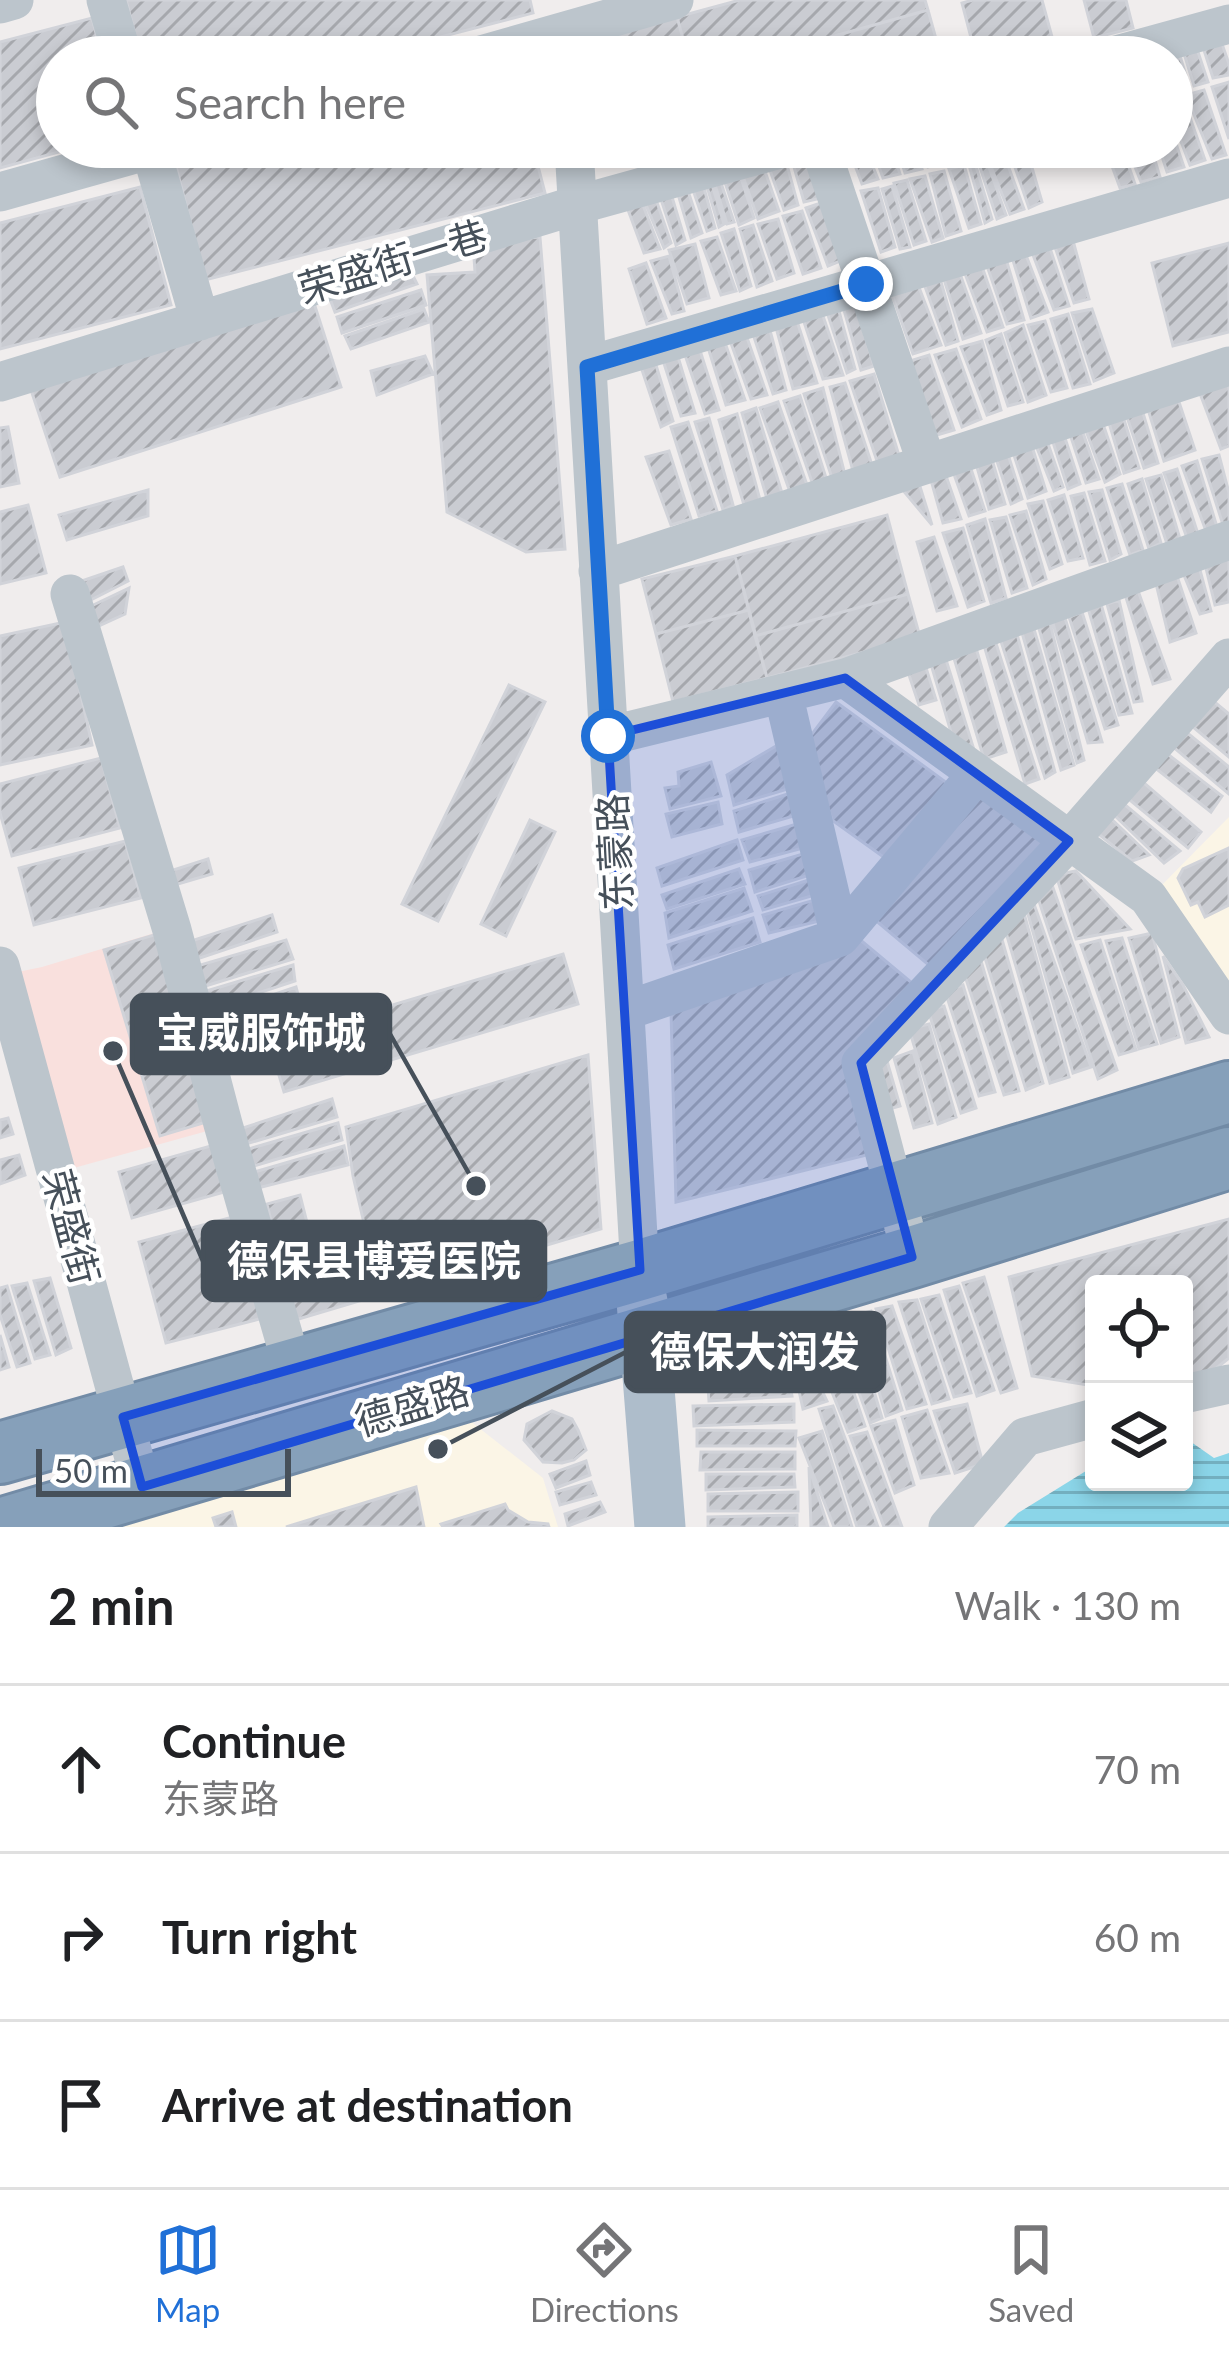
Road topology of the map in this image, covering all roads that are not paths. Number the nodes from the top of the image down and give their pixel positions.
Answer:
1 (14, 0) edge
2 (106, 0) edge
3 (674, 0) edge
4 (0, 4) edge
5 (1229, 24) edge
6 (567, 29) edge
7 (117, 36) edge
8 (1185, 36) edge
9 (83, 168) edge
10 (158, 168) edge
11 (575, 168) edge
12 (711, 168) edge
13 (827, 168) edge
14 (1229, 178) edge
15 (0, 192) edge
16 (578, 205) junction
17 (866, 284) junction
18 (200, 321) junction
19 (1229, 366) edge
20 (587, 367) junction
21 (0, 382) edge
22 (927, 464) junction
23 (1229, 540) edge
24 (598, 571) junction
25 (70, 594) dead end
26 (1229, 658) edge
27 (844, 678) junction
28 (783, 693) junction
29 (608, 736) junction
30 (977, 774) junction
31 (1069, 841) junction
32 (840, 937) junction
33 (0, 966) edge
34 (625, 1012) junction
35 (1229, 1015) edge
36 (1229, 1091) edge
37 (1229, 1158) edge
38 (894, 1193) junction
39 (911, 1257) junction
40 (640, 1270) junction
41 (644, 1336) junction
42 (293, 1369) junction
43 (1229, 1384) edge
44 (1193, 1392) edge
45 (123, 1417) junction
46 (1085, 1420) edge
47 (0, 1453) edge
48 (142, 1487) junction
49 (7, 1527) edge
50 (660, 1527) edge
51 (948, 1527) edge

1 - 4 street
2 - 7 street
3 - 6 street
5 - 8 street
9 - 15 street
10 - 18 street
11 - 16 street, 东蒙路
12 - 16 street, 荣盛街一巷
13 - 17 street
14 - 17 street
16 - 18 street, 荣盛街一巷
16 - 20 street, 东蒙路
17 - 20 street
17 - 22 street
18 - 21 street, 荣盛街一巷
19 - 22 street
20 - 24 street, 东蒙路
22 - 24 street
23 - 27 street
24 - 29 street, 东蒙路
25 - 42 street
26 - 31 street
27 - 28 street
27 - 30 street
28 - 29 street
28 - 32 street
29 - 34 street, 东蒙路
30 - 31 street
30 - 32 street
31 - 35 street
31 - 38 street
32 - 34 street
33 - 45 street, 荣盛街
34 - 40 street, 东蒙路
36 - 38 highway
37 - 39 highway, 德盛路
38 - 39 street
38 - 40 highway
39 - 41 highway, 德盛路
40 - 41 main road
40 - 42 highway
41 - 48 highway, 德盛路
41 - 50 main road
42 - 45 highway
43 - 44 street
45 - 47 highway
45 - 48 street, 荣盛街
46 - 51 street
48 - 49 highway, 德盛路

